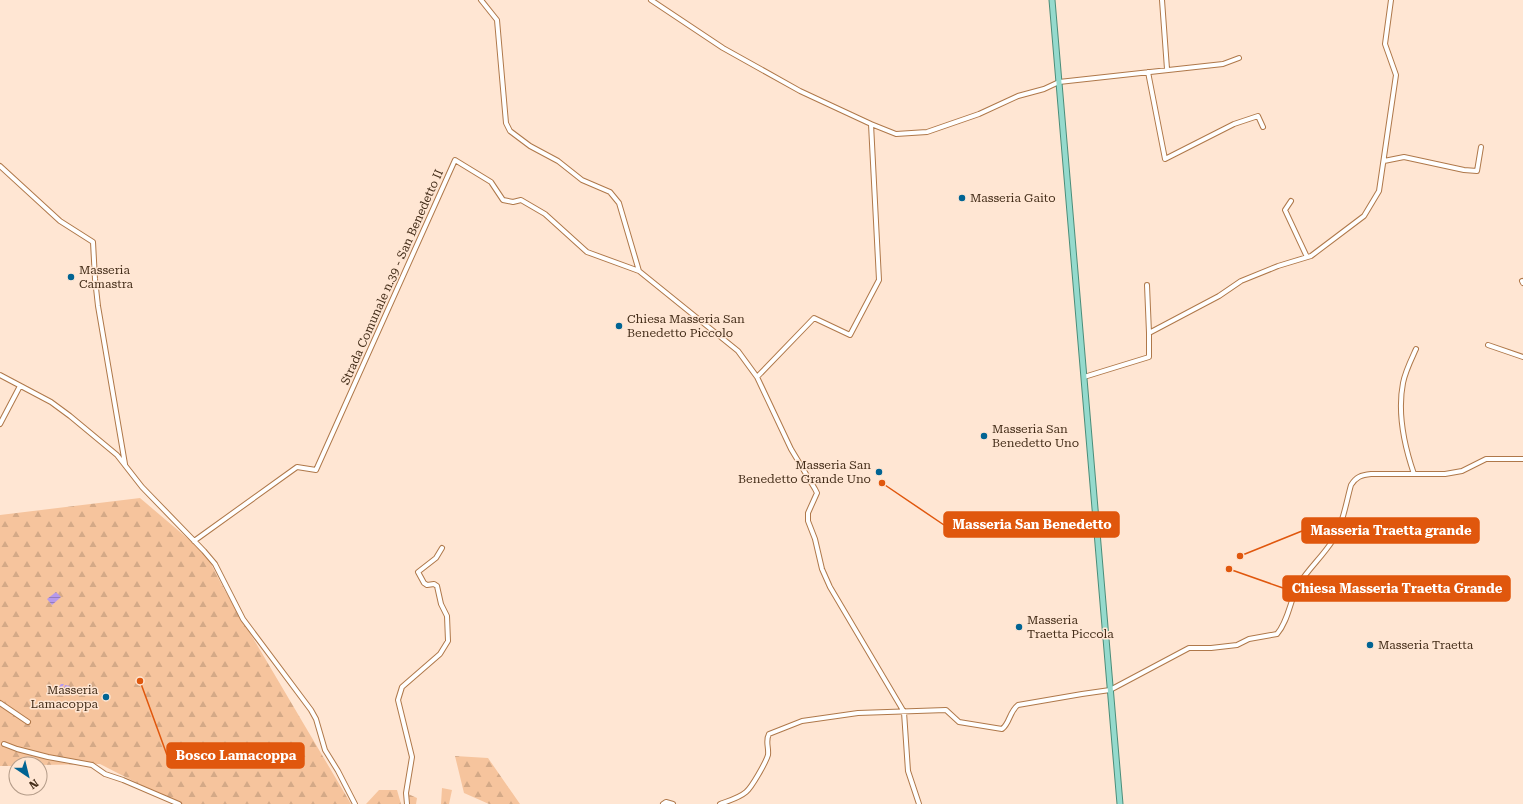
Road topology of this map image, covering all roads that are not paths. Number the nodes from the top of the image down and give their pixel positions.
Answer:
1 (481, 0) edge
2 (651, 0) edge
3 (1052, 0) edge
4 (1162, 0) edge
5 (1391, 0) edge
6 (1238, 58) dead end
7 (1167, 69) junction
8 (1148, 72) junction
9 (1059, 82) junction
10 (871, 124) junction
11 (1263, 127) dead end
12 (1481, 147) dead end
13 (1384, 161) junction
14 (0, 166) edge
15 (1291, 201) dead end
16 (1308, 257) junction
17 (638, 271) junction
18 (1147, 285) dead end
19 (1149, 333) junction
20 (1488, 345) dead end
21 (1416, 349) dead end
22 (1523, 357) edge
23 (0, 375) edge
24 (757, 377) junction
25 (1084, 377) junction
26 (20, 386) junction
27 (0, 424) edge
28 (122, 450) junction
29 (117, 455) junction
30 (1523, 459) edge
31 (125, 466) junction
32 (1414, 474) junction
33 (194, 541) junction
34 (442, 548) dead end
35 (1110, 690) junction
36 (0, 704) edge
37 (904, 712) junction
38 (28, 722) dead end
39 (4, 744) dead end
40 (179, 804) edge
41 (355, 804) edge
42 (407, 804) edge
43 (663, 804) edge
44 (672, 804) edge
45 (720, 804) edge
46 (919, 804) edge
47 (1120, 804) edge

1 - 17 street
2 - 10 street
3 - 9 main road
4 - 7 street
5 - 13 street
6 - 7 street
7 - 8 street
8 - 9 street
8 - 11 street
9 - 10 street
9 - 25 main road
10 - 24 street
12 - 13 street
13 - 16 street
14 - 28 street
15 - 16 street
16 - 19 street
17 - 24 street
17 - 33 street, Strada Comunale n.39 - San Benedetto II
18 - 19 street
19 - 25 street
20 - 22 street
21 - 32 street
23 - 26 street
24 - 37 street
25 - 35 main road
26 - 27 street
26 - 29 street
28 - 29 street
28 - 31 street
29 - 31 street
30 - 32 street
31 - 33 street
32 - 35 street
33 - 41 street
34 - 42 street
35 - 37 street
35 - 47 main road
36 - 38 street
37 - 45 street
37 - 46 street
39 - 40 street
43 - 44 street

